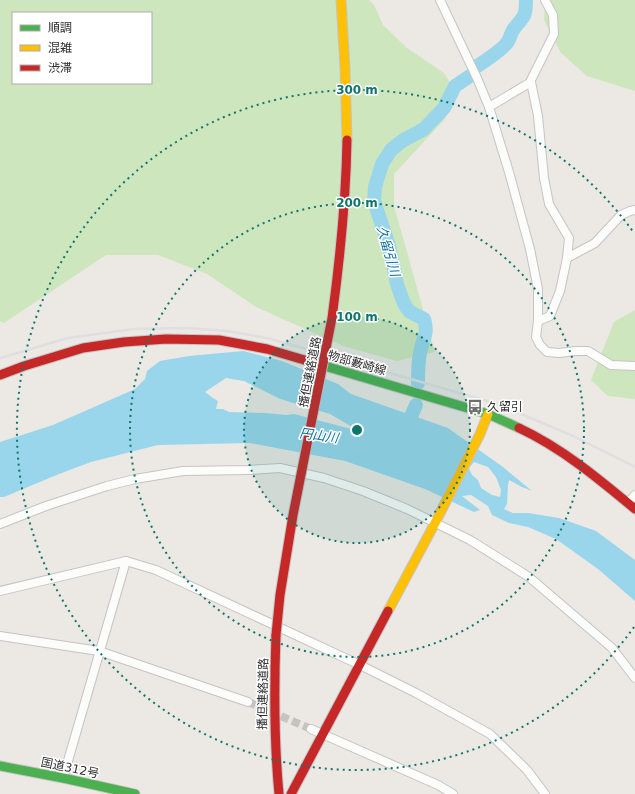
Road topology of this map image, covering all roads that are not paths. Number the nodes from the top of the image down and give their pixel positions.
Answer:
1 (341, 0) edge
2 (440, 0) edge
3 (545, 0) edge
4 (531, 82) junction
5 (489, 107) junction
6 (635, 210) edge
7 (567, 258) junction
8 (538, 321) junction
9 (635, 366) edge
10 (0, 375) edge
11 (488, 414) junction
12 (635, 495) edge
13 (632, 506) edge
14 (437, 520) junction
15 (0, 524) edge
16 (126, 561) junction
17 (0, 591) edge
18 (0, 636) edge
19 (99, 651) junction
20 (360, 665) junction
21 (635, 678) edge
22 (248, 702) tunnel mouth
23 (311, 729) tunnel mouth
24 (323, 734) junction
25 (0, 766) edge
26 (63, 778) junction
27 (278, 778) junction
28 (135, 794) edge
29 (274, 794) edge
30 (279, 794) edge
31 (288, 794) edge
32 (291, 794) edge
33 (453, 794) edge
34 (545, 794) edge

1 - 27 main road, 播但連絡道路, bridge
2 - 5 street
3 - 4 street
4 - 5 street
4 - 7 street
5 - 8 street
6 - 7 street
7 - 8 street
8 - 9 street
10 - 11 main road, 物部藪崎線
11 - 13 main road, 物部藪崎線
11 - 14 main road
12 - 13 street
14 - 15 street
14 - 20 main road
14 - 21 street
16 - 17 street
16 - 19 street
16 - 20 street
18 - 19 street
19 - 22 street
19 - 26 street
20 - 24 main road
20 - 34 street
23 - 24 street
24 - 32 main road
24 - 33 street
25 - 26 main road, 国道312号
26 - 28 main road, 国道312号
27 - 29 main road
27 - 30 main road, 播但連絡道路
27 - 31 main road

